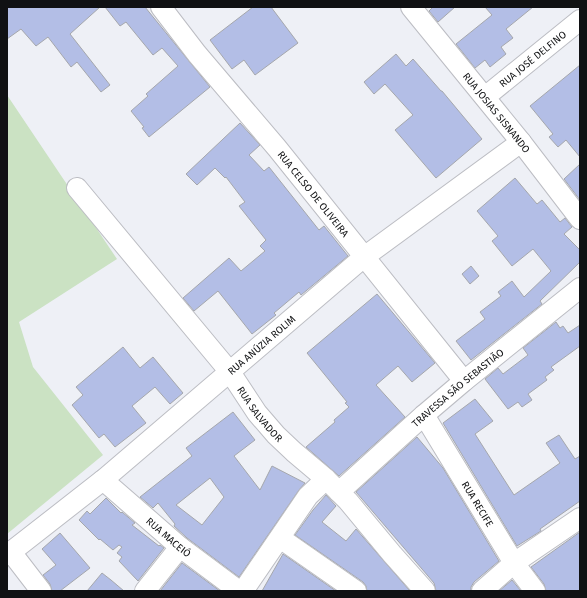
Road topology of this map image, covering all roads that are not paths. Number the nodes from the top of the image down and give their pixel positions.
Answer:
1 (161, 7) edge
2 (411, 7) edge
3 (580, 20) edge
4 (485, 97) junction
5 (521, 142) junction
6 (77, 188) dead end
7 (580, 219) edge
8 (364, 257) junction
9 (580, 288) edge
10 (230, 372) junction
11 (464, 380) junction
12 (424, 415) junction
13 (103, 480) junction
14 (332, 485) junction
15 (580, 518) edge
16 (280, 538) junction
17 (180, 547) junction
18 (9, 554) edge
19 (514, 564) junction
20 (41, 591) edge
21 (144, 591) edge
22 (239, 591) edge
23 (243, 591) edge
24 (356, 591) edge
25 (425, 591) edge
26 (482, 591) edge
27 (535, 591) edge

1 - 8 street, RUA CELSO DE OLIVEIRA
2 - 4 street, RUA JOSIAS SISNANDO
3 - 4 street, RUA JOSÉ DELFINO
4 - 5 street, RUA JOSIAS SISNANDO
5 - 7 street, RUA JOSIAS SISNANDO
5 - 8 street, RUA ANÚZIA ROLIM
6 - 10 street, RUA SALVADOR
8 - 10 street, RUA ANÚZIA ROLIM
8 - 11 street, RUA CELSO DE OLIVEIRA
9 - 11 street, TRAVESSA SÃO SEBASTIÃO
10 - 13 street, RUA ANÚZIA ROLIM
10 - 14 street, RUA SALVADOR
11 - 12 street, TRAVESSA SÃO SEBASTIÃO
12 - 14 street, TRAVESSA SÃO SEBASTIÃO
12 - 19 street, RUA RECIFE
13 - 17 street, RUA MACEIÓ
13 - 18 street, RUA ANÚZIA ROLIM
14 - 16 street, TRAVESSA SÃO SEBASTIÃO
14 - 25 street, RUA SALVADOR
15 - 19 street
16 - 23 street, TRAVESSA SÃO SEBASTIÃO
16 - 24 street
17 - 21 street
17 - 22 street, RUA MACEIÓ
18 - 20 street
19 - 26 street
19 - 27 street, RUA RECIFE

